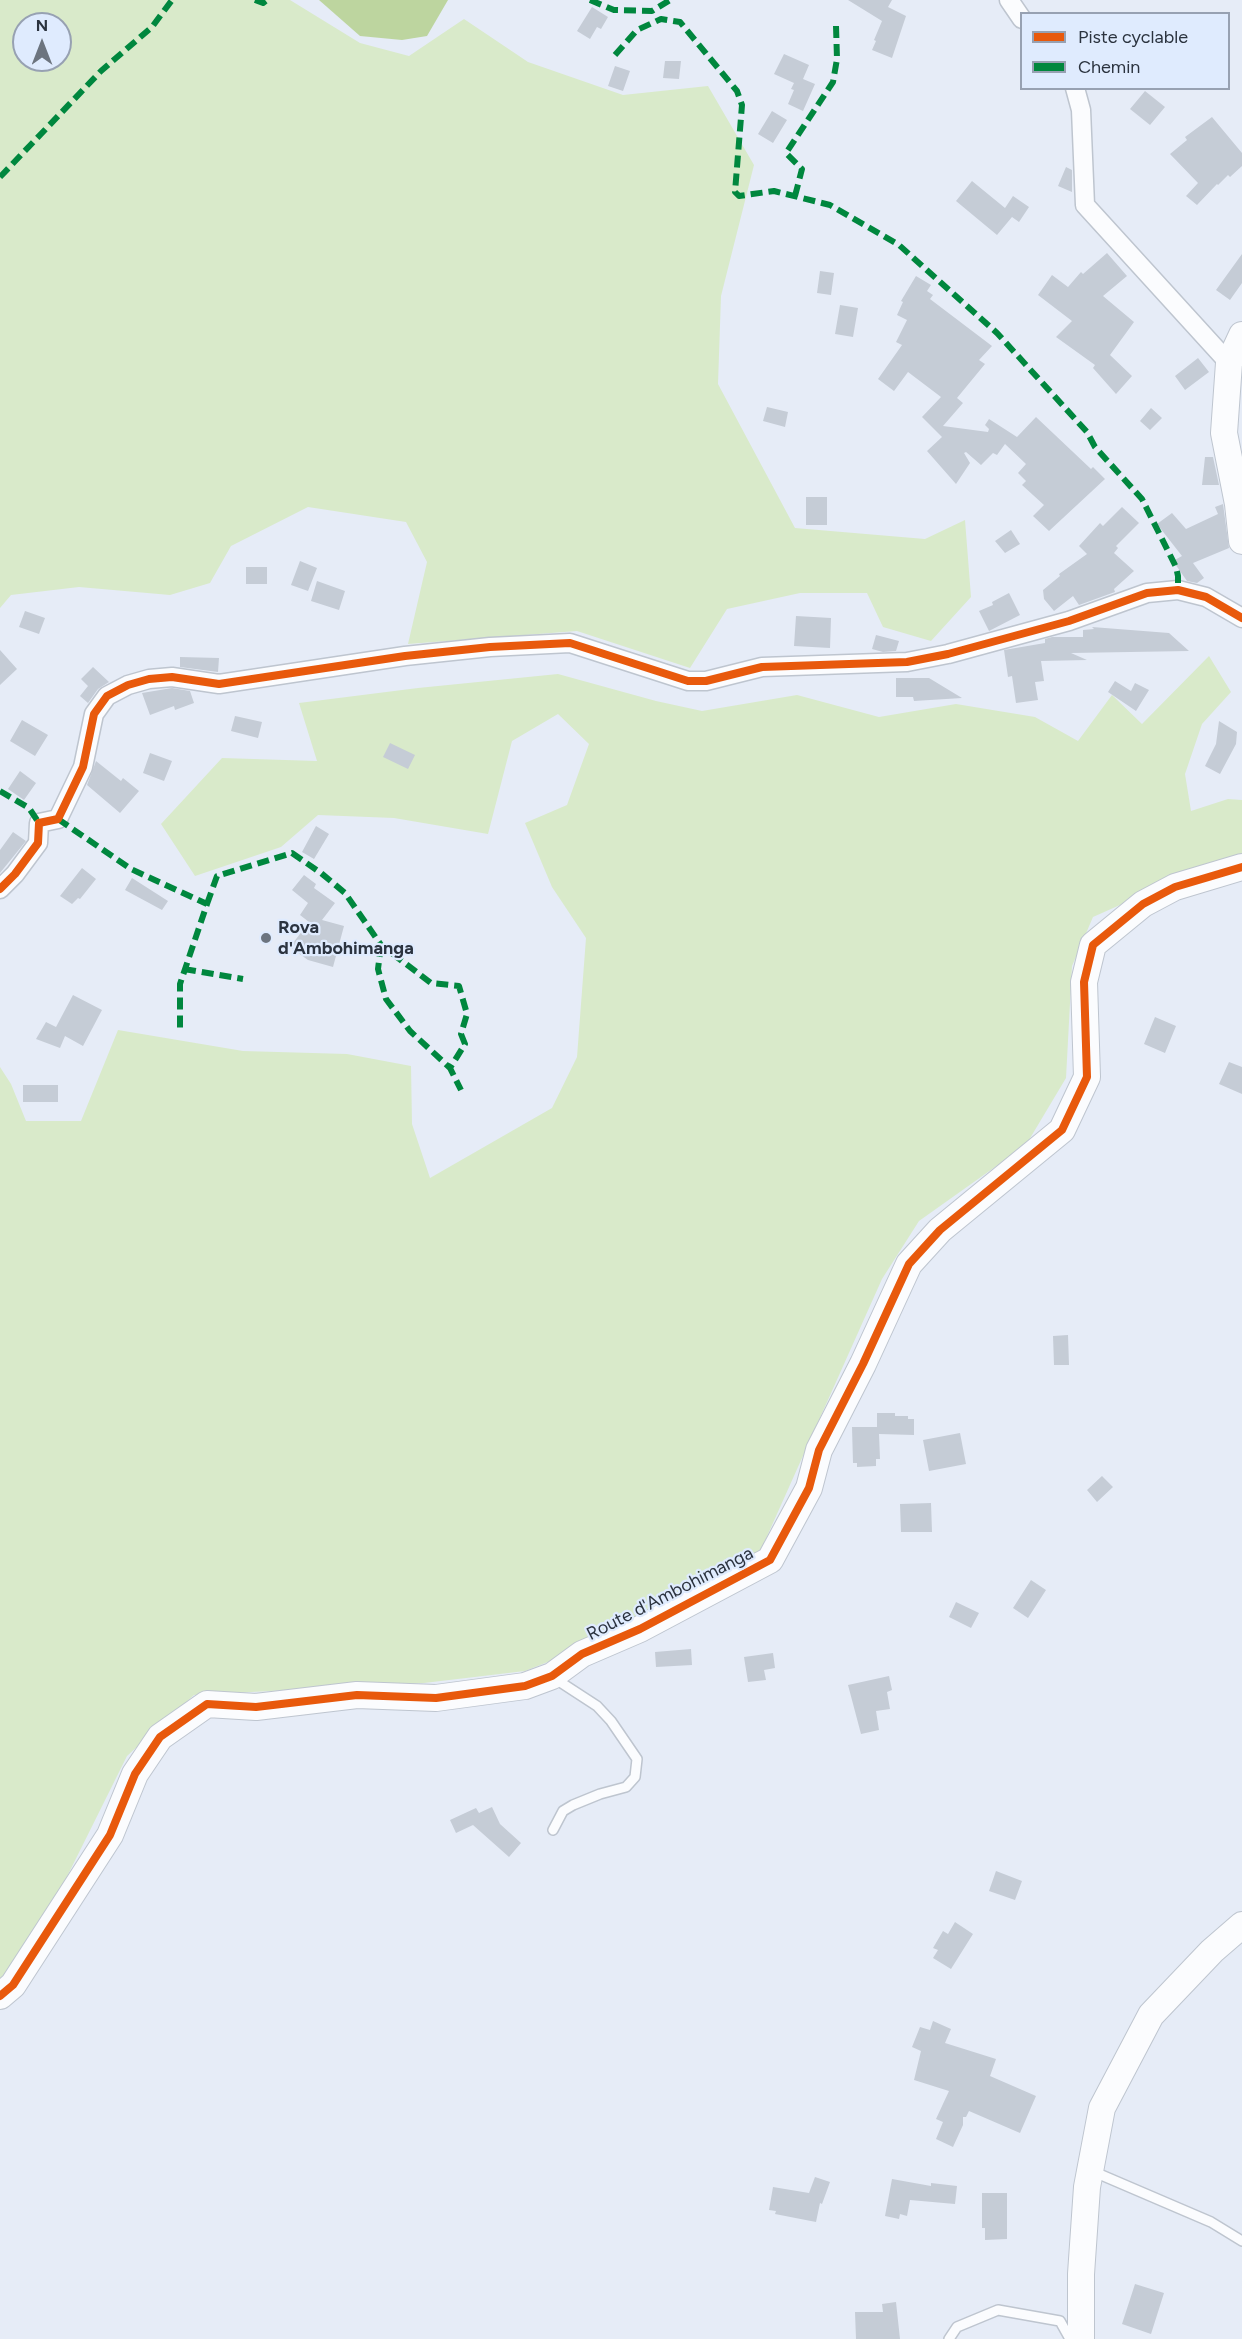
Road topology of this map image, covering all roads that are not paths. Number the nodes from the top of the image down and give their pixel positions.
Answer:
1 (1009, 0) edge
2 (1020, 16) edge
3 (1076, 90) edge
4 (1242, 335) edge
5 (1229, 363) junction
6 (1242, 541) edge
7 (1242, 618) edge
8 (1242, 867) edge
9 (0, 889) edge
10 (552, 1676) junction
11 (553, 1830) dead end
12 (1242, 1925) edge
13 (0, 1996) edge
14 (1090, 2170) junction
15 (1242, 2241) edge
16 (949, 2339) edge
17 (1070, 2339) edge
18 (1080, 2339) edge

1 - 2 street
3 - 5 street
4 - 5 street
5 - 6 street
7 - 9 street
8 - 10 street, Route d'Ambohimanga
10 - 11 lane
10 - 13 street, Route d'Ambohimanga
12 - 14 street
14 - 15 lane
14 - 18 street
16 - 17 lane

